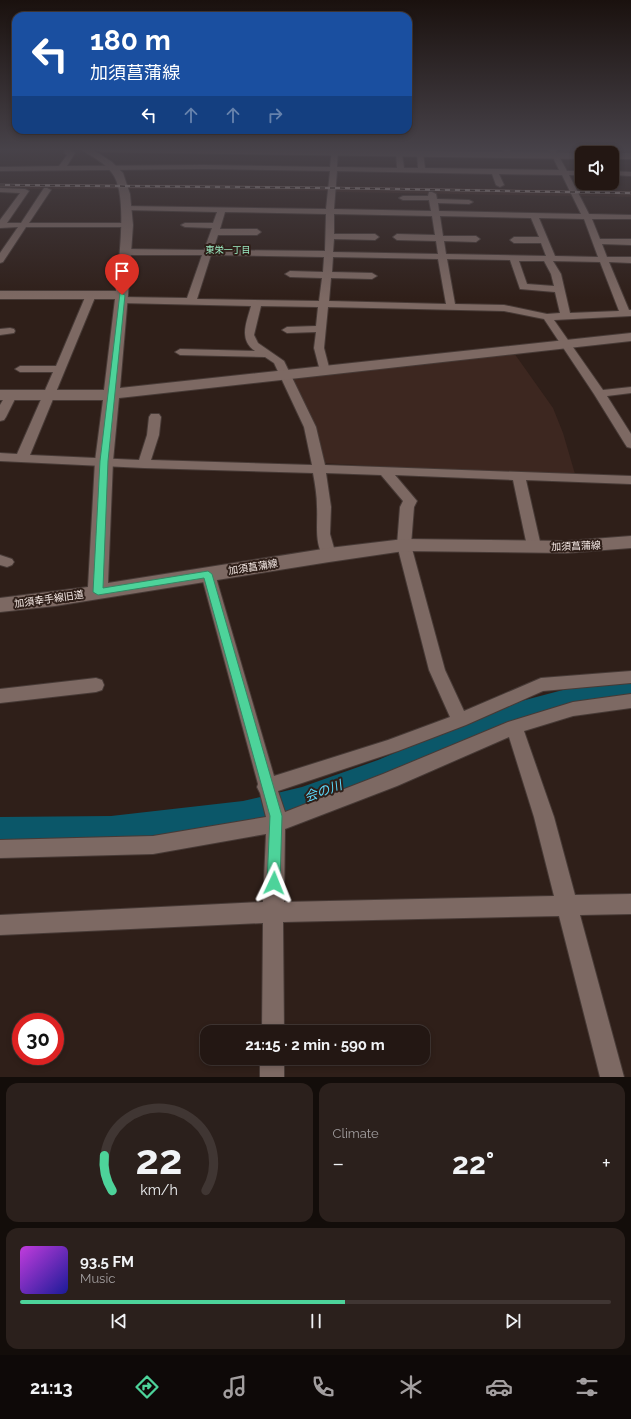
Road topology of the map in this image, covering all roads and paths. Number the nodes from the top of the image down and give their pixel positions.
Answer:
1 (18, 199) edge
2 (41, 199) edge
3 (125, 199) edge
4 (331, 199) edge
5 (432, 199) edge
6 (444, 199) edge
7 (578, 199) edge
8 (372, 202) dead end
9 (469, 202) dead end
10 (0, 208) edge
11 (12, 208) junction
12 (126, 208) junction
13 (222, 210) junction
14 (436, 214) junction
15 (330, 216) junction
16 (372, 216) junction
17 (534, 216) junction
18 (587, 216) junction
19 (631, 217) edge
20 (0, 225) edge
21 (23, 225) junction
22 (127, 225) junction
23 (185, 225) dead end
24 (216, 229) junction
25 (257, 232) dead end
26 (330, 236) junction
27 (375, 237) dead end
28 (397, 237) dead end
29 (440, 238) junction
30 (476, 239) dead end
31 (514, 240) dead end
32 (545, 240) junction
33 (597, 241) junction
34 (631, 242) edge
35 (126, 252) junction
36 (208, 252) junction
37 (329, 254) junction
38 (443, 257) junction
39 (514, 258) junction
40 (0, 259) edge
41 (550, 259) junction
42 (605, 260) junction
43 (631, 260) edge
44 (290, 274) dead end
45 (327, 276) junction
46 (372, 276) dead end
47 (560, 289) junction
48 (0, 295) edge
49 (91, 295) junction
50 (122, 298) junction
51 (191, 302) junction
52 (258, 303) junction
53 (324, 305) junction
54 (451, 307) junction
55 (628, 313) edge
56 (546, 316) junction
57 (566, 316) junction
58 (287, 330) dead end
59 (321, 330) junction
60 (631, 337) edge
61 (565, 345) junction
62 (180, 352) dead end
63 (268, 354) junction
64 (20, 369) dead end
65 (60, 369) junction
66 (324, 371) junction
67 (287, 375) junction
68 (631, 390) edge
69 (110, 394) junction
70 (600, 394) junction
71 (6, 395) edge
72 (49, 395) junction
73 (0, 417) edge
74 (155, 417) dead end
75 (631, 444) edge
76 (0, 457) edge
77 (22, 458) junction
78 (104, 461) junction
79 (144, 464) junction
80 (319, 468) junction
81 (385, 470) junction
82 (518, 475) junction
83 (631, 480) edge
84 (631, 542) edge
85 (404, 544) junction
86 (534, 546) junction
87 (329, 554) junction
88 (208, 574) junction
89 (98, 592) junction
90 (0, 605) edge
91 (631, 677) edge
92 (96, 685) dead end
93 (0, 696) edge
94 (631, 701) edge
95 (460, 720) junction
96 (514, 727) junction
97 (268, 791) junction
98 (276, 820) junction
99 (0, 849) edge
100 (631, 904) edge
101 (567, 906) junction
102 (273, 912) junction
103 (0, 925) edge
104 (273, 1025) edge
105 (272, 1065) edge
106 (272, 1077) edge
107 (612, 1077) edge

1 - 11 street
2 - 21 street
3 - 12 street
4 - 15 street
5 - 14 street
6 - 9 street
7 - 18 street
8 - 16 street
10 - 11 street
11 - 20 street
12 - 13 street
12 - 22 street
13 - 15 street
13 - 24 street
14 - 16 street
14 - 17 street
14 - 29 street
15 - 16 street
15 - 26 street
17 - 18 street
17 - 32 street
18 - 19 street
18 - 33 street
20 - 21 street
21 - 22 street
21 - 40 street
22 - 35 street
23 - 24 street
24 - 25 street
24 - 36 street
26 - 27 street
26 - 37 street
28 - 29 street
29 - 30 street
29 - 38 street
31 - 32 street
32 - 41 street
33 - 34 street
33 - 42 street
35 - 36 street
35 - 50 street
36 - 37 street
36 - 51 street
37 - 38 street
37 - 45 street
38 - 39 street
38 - 54 street
39 - 41 street
39 - 47 street
41 - 42 street
41 - 47 street
42 - 43 street
42 - 55 street
44 - 45 street
45 - 46 street
45 - 53 street
47 - 57 street
48 - 49 street
49 - 50 street
49 - 65 street
50 - 51 street
50 - 69 street
51 - 52 street
52 - 53 street
52 - 63 street
53 - 54 street
53 - 59 street
54 - 56 street
55 - 57 street
56 - 57 street
56 - 61 street
58 - 59 street
59 - 66 street
60 - 61 street
61 - 66 street
61 - 70 street
62 - 63 street
63 - 67 street
64 - 65 street
65 - 72 street
66 - 67 street
67 - 69 street
67 - 80 street
68 - 70 street
69 - 72 street
69 - 78 street
70 - 75 street
71 - 72 street
71 - 73 street
72 - 77 street
74 - 79 street
76 - 77 street
77 - 78 street
78 - 79 street
78 - 89 street
79 - 80 street
80 - 81 street
80 - 87 street
81 - 82 street
81 - 85 street
82 - 83 street
82 - 86 street
84 - 86 street, 加須菖蒲線
85 - 86 street, 加須菖蒲線
85 - 87 street, 加須菖蒲線
85 - 95 street
87 - 88 street, 加須菖蒲線
88 - 89 street, 加須菖蒲線
88 - 97 street
89 - 90 street, 加須幸手線旧道
91 - 95 street
92 - 93 street
94 - 96 street
95 - 97 street
96 - 98 street
96 - 101 street
97 - 98 street
98 - 99 street
98 - 102 street
100 - 101 street
101 - 102 street
101 - 107 street
102 - 103 street
102 - 104 street
105 - 106 street

